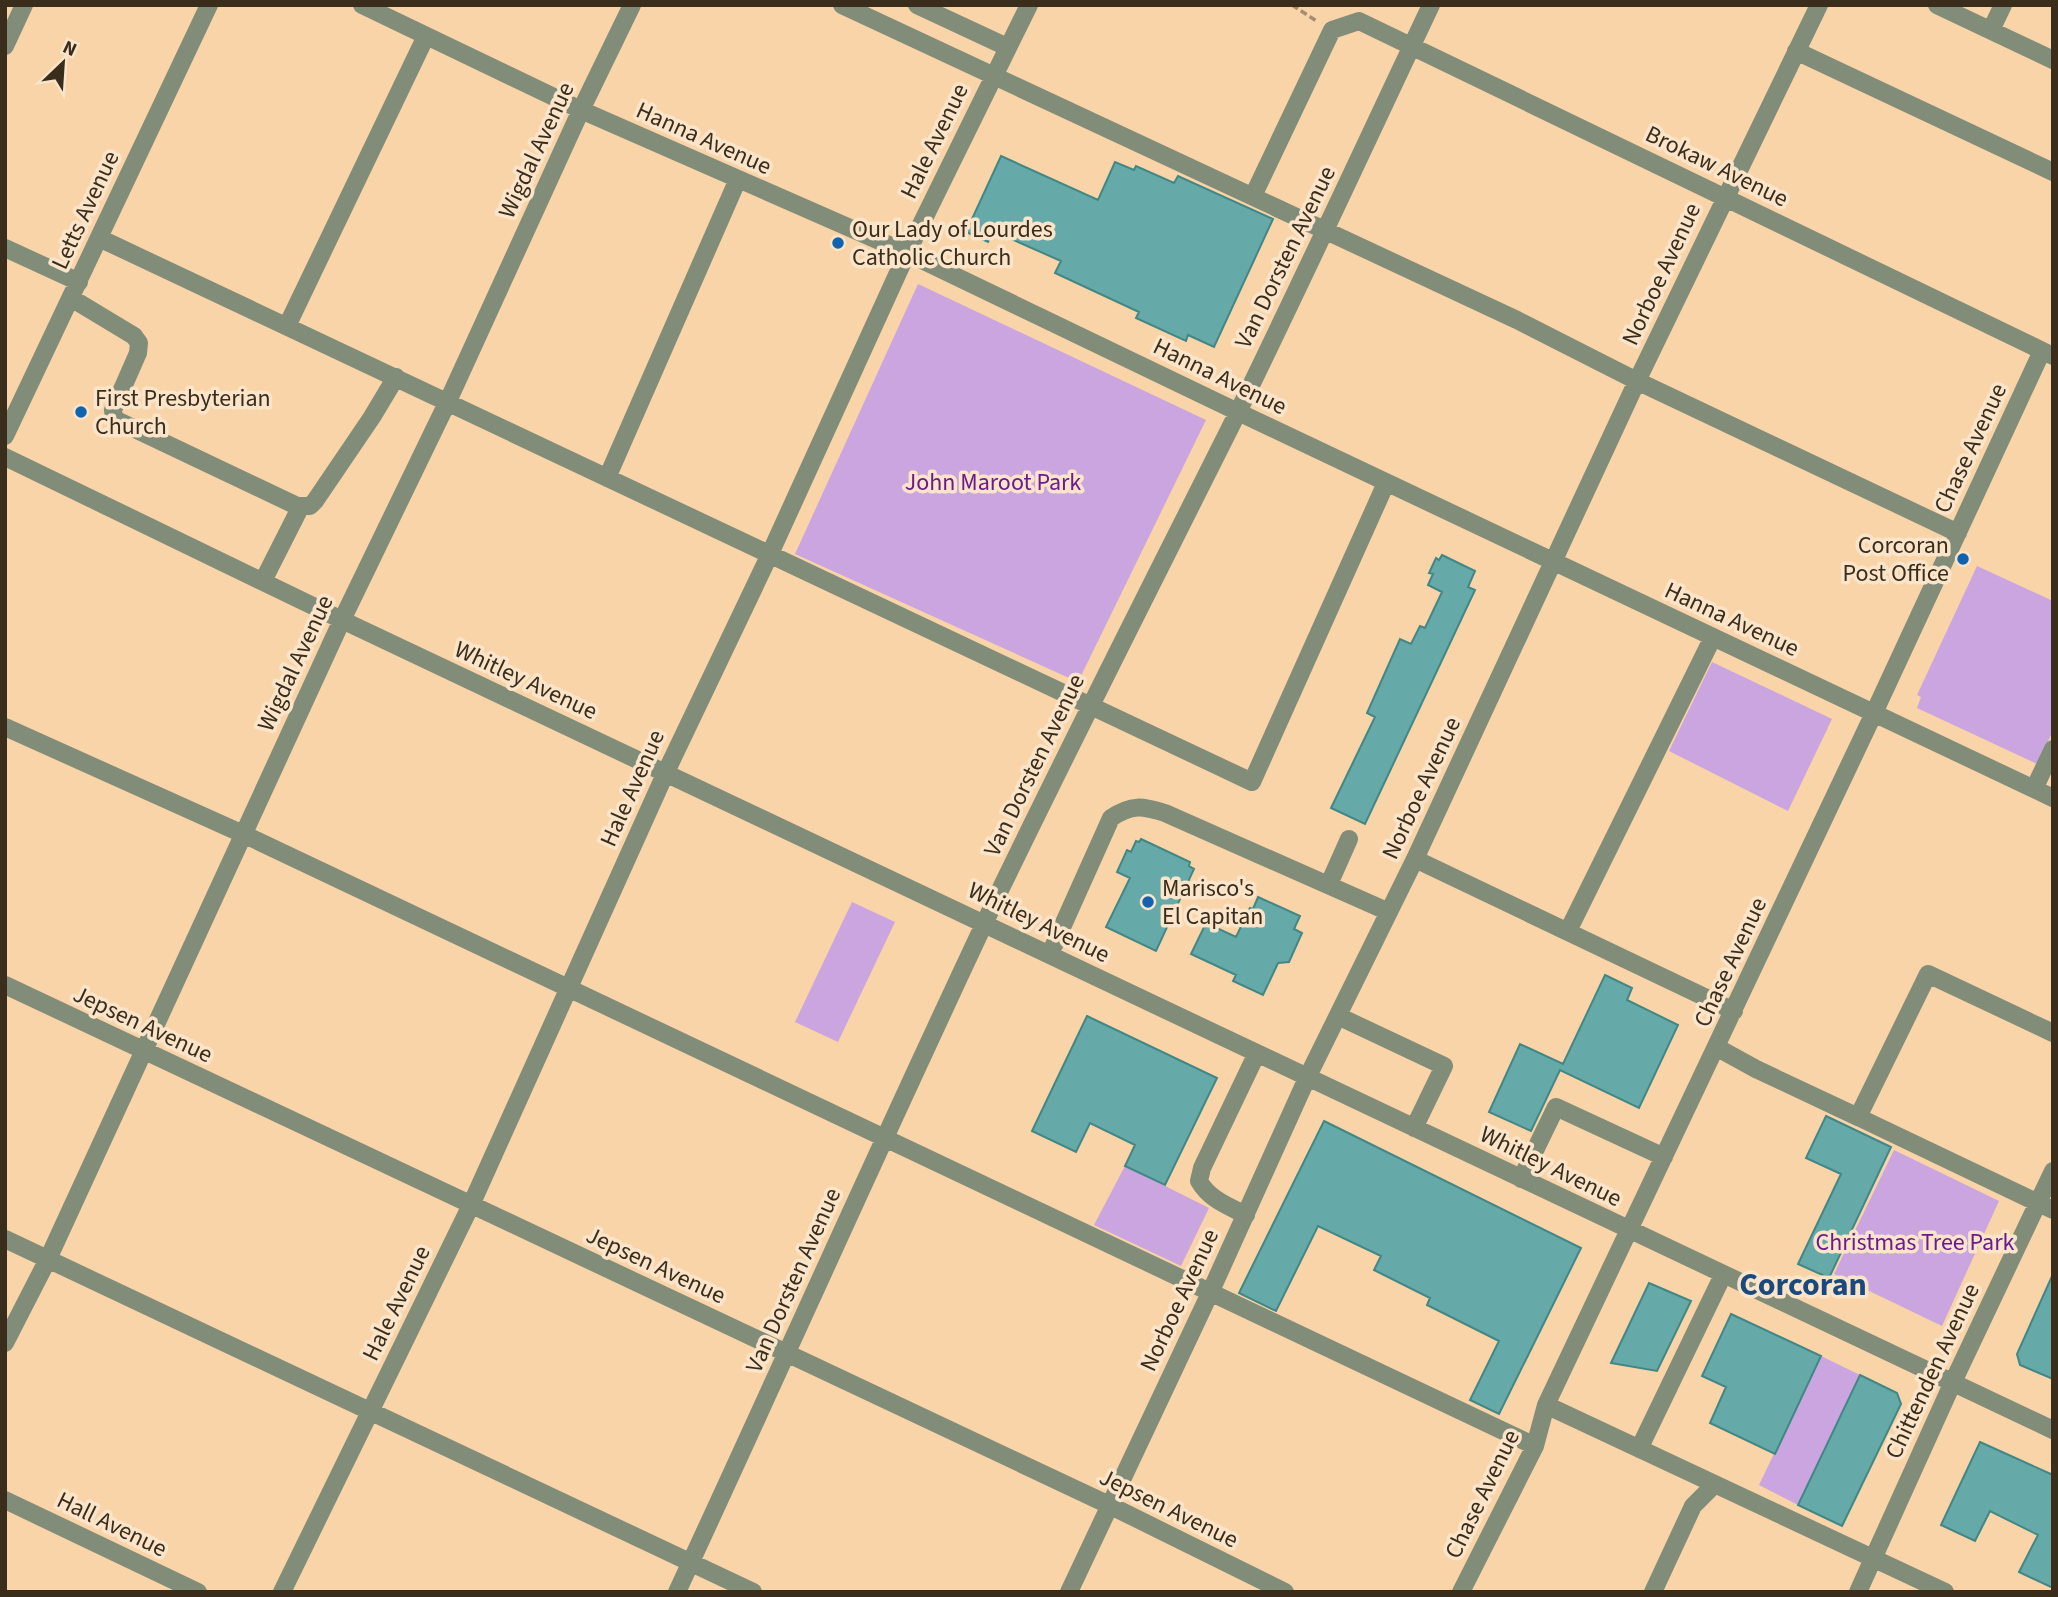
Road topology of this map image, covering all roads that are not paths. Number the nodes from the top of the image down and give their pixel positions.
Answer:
1 (24, 5) edge
2 (209, 5) edge
3 (362, 5) edge
4 (632, 5) edge
5 (842, 5) edge
6 (917, 5) edge
7 (1029, 5) edge
8 (1431, 5) edge
9 (1819, 5) edge
10 (1937, 5) edge
11 (2003, 5) edge
12 (1991, 30) junction
13 (426, 36) junction
14 (5, 46) edge
15 (1411, 46) junction
16 (1007, 47) junction
17 (1796, 51) junction
18 (2053, 60) edge
19 (993, 74) junction
20 (581, 110) junction
21 (2053, 172) edge
22 (738, 179) junction
23 (1253, 196) junction
24 (1724, 198) junction
25 (1326, 231) junction
26 (99, 238) junction
27 (5, 248) edge
28 (907, 253) junction
29 (75, 290) junction
30 (287, 326) junction
31 (2047, 354) edge
32 (396, 377) junction
33 (1637, 381) junction
34 (448, 401) junction
35 (1238, 412) junction
36 (5, 436) edge
37 (5, 457) edge
38 (607, 478) junction
39 (1386, 482) junction
40 (301, 506) junction
41 (1958, 533) junction
42 (769, 556) junction
43 (1553, 561) junction
44 (263, 581) junction
45 (342, 620) junction
46 (1713, 637) junction
47 (1089, 706) junction
48 (1874, 713) junction
49 (5, 727) edge
50 (2053, 749) edge
51 (666, 772) junction
52 (2034, 789) junction
53 (2053, 798) edge
54 (243, 834) junction
55 (1349, 839) dead end
56 (1415, 859) junction
57 (1329, 884) junction
58 (1389, 912) junction
59 (985, 923) junction
60 (1569, 931) junction
61 (1050, 954) junction
62 (5, 985) edge
63 (569, 987) junction
64 (1734, 1011) junction
65 (1338, 1016) junction
66 (2053, 1032) edge
67 (1716, 1047) junction
68 (144, 1052) junction
69 (1257, 1053) junction
70 (1308, 1076) junction
71 (1858, 1117) junction
72 (1414, 1128) junction
73 (884, 1137) junction
74 (1664, 1157) junction
75 (2053, 1171) edge
76 (1521, 1179) junction
77 (471, 1205) junction
78 (2045, 1207) edge
79 (1246, 1215) junction
80 (1629, 1230) junction
81 (5, 1239) edge
82 (48, 1259) junction
83 (1723, 1275) junction
84 (1210, 1293) junction
85 (5, 1343) edge
86 (788, 1353) junction
87 (1953, 1382) junction
88 (1546, 1405) junction
89 (370, 1412) junction
90 (2053, 1430) edge
91 (1535, 1446) junction
92 (1639, 1449) junction
93 (1714, 1485) junction
94 (5, 1500) edge
95 (1109, 1505) junction
96 (1874, 1559) junction
97 (691, 1562) junction
98 (198, 1592) edge
99 (282, 1592) edge
100 (677, 1592) edge
101 (753, 1592) edge
102 (1069, 1592) edge
103 (1285, 1592) edge
104 (1461, 1592) edge
105 (1653, 1592) edge
106 (1858, 1592) edge
107 (1945, 1592) edge

1 - 14 street
2 - 26 street, Letts Avenue
3 - 13 street, Hanna Avenue
4 - 20 street, Wigdal Avenue
5 - 19 street
6 - 16 street
7 - 16 street, Hale Avenue
8 - 15 street, Van Dorsten Avenue
9 - 17 street, Norboe Avenue
10 - 12 street
11 - 12 street
12 - 18 street
13 - 20 street, Hanna Avenue
13 - 30 street
15 - 23 street, Brokaw Avenue
15 - 24 street, Brokaw Avenue
15 - 25 street, Van Dorsten Avenue
16 - 19 street, Hale Avenue
17 - 21 street
17 - 24 street, Norboe Avenue
19 - 23 street
19 - 28 street, Hale Avenue
20 - 22 street, Hanna Avenue
20 - 34 street, Wigdal Avenue
22 - 28 street, Hanna Avenue
22 - 38 street
23 - 25 street
24 - 31 street, Brokaw Avenue
24 - 33 street, Norboe Avenue
25 - 33 street
25 - 35 street, Van Dorsten Avenue
26 - 29 street, Letts Avenue
26 - 30 street
27 - 29 street
28 - 35 street, Hanna Avenue
28 - 42 street, Hale Avenue
29 - 36 street, Letts Avenue
29 - 40 street
30 - 32 street
31 - 41 street, Chase Avenue
32 - 34 street
32 - 40 street
33 - 41 street
33 - 43 street, Norboe Avenue
34 - 38 street
34 - 45 street, Wigdal Avenue
35 - 39 street, Hanna Avenue
35 - 47 street, Van Dorsten Avenue
37 - 44 street, Whitley Avenue
38 - 42 street
39 - 43 street, Hanna Avenue
39 - 47 street
40 - 44 street
41 - 48 street, Chase Avenue
42 - 47 street
42 - 51 street, Hale Avenue
43 - 46 street, Hanna Avenue
43 - 56 street, Norboe Avenue
44 - 45 street, Whitley Avenue
45 - 51 street, Whitley Avenue
45 - 54 street, Wigdal Avenue
46 - 48 street, Hanna Avenue
46 - 60 street
47 - 59 street, Van Dorsten Avenue
48 - 52 street, Hanna Avenue
48 - 64 street, Chase Avenue
49 - 54 street
50 - 52 street
51 - 59 street, Whitley Avenue
51 - 63 street, Hale Avenue
52 - 53 street, Hanna Avenue
54 - 63 street
54 - 68 street, Wigdal Avenue
55 - 57 street
56 - 58 street, Norboe Avenue
56 - 60 street
57 - 58 street
57 - 61 street
58 - 65 street, Norboe Avenue
59 - 61 street, Whitley Avenue
59 - 73 street, Van Dorsten Avenue
60 - 64 street
61 - 69 street, Whitley Avenue
62 - 68 street, Jepsen Avenue
63 - 73 street
63 - 77 street, Hale Avenue
64 - 67 street, Chase Avenue
65 - 70 street, Norboe Avenue
65 - 72 street
66 - 71 street
67 - 71 street
67 - 74 street, Chase Avenue
68 - 77 street, Jepsen Avenue
68 - 82 street, Wigdal Avenue
69 - 70 street, Whitley Avenue
69 - 79 street
70 - 72 street, Whitley Avenue
70 - 79 street, Norboe Avenue
71 - 78 street
72 - 76 street, Whitley Avenue
73 - 84 street
73 - 86 street, Van Dorsten Avenue
74 - 76 street
74 - 80 street, Chase Avenue
75 - 78 street, Chittenden Avenue
76 - 80 street, Whitley Avenue
77 - 86 street, Jepsen Avenue
77 - 89 street, Hale Avenue
78 - 87 street, Chittenden Avenue
79 - 84 street, Norboe Avenue
80 - 83 street, Whitley Avenue
80 - 88 street, Chase Avenue
81 - 82 street
82 - 85 street, Wigdal Avenue
82 - 89 street
83 - 87 street, Whitley Avenue
83 - 92 street
84 - 91 street
84 - 95 street, Norboe Avenue
86 - 95 street, Jepsen Avenue
86 - 97 street, Van Dorsten Avenue
87 - 90 street, Whitley Avenue
87 - 96 street, Chittenden Avenue
88 - 91 street, Chase Avenue
88 - 92 street
89 - 97 street
89 - 99 street, Hale Avenue
91 - 104 street, Chase Avenue
92 - 93 street
93 - 96 street
93 - 105 street
94 - 98 street, Hall Avenue
95 - 102 street, Norboe Avenue
95 - 103 street, Jepsen Avenue
96 - 106 street, Chittenden Avenue
96 - 107 street
97 - 100 street, Van Dorsten Avenue
97 - 101 street

